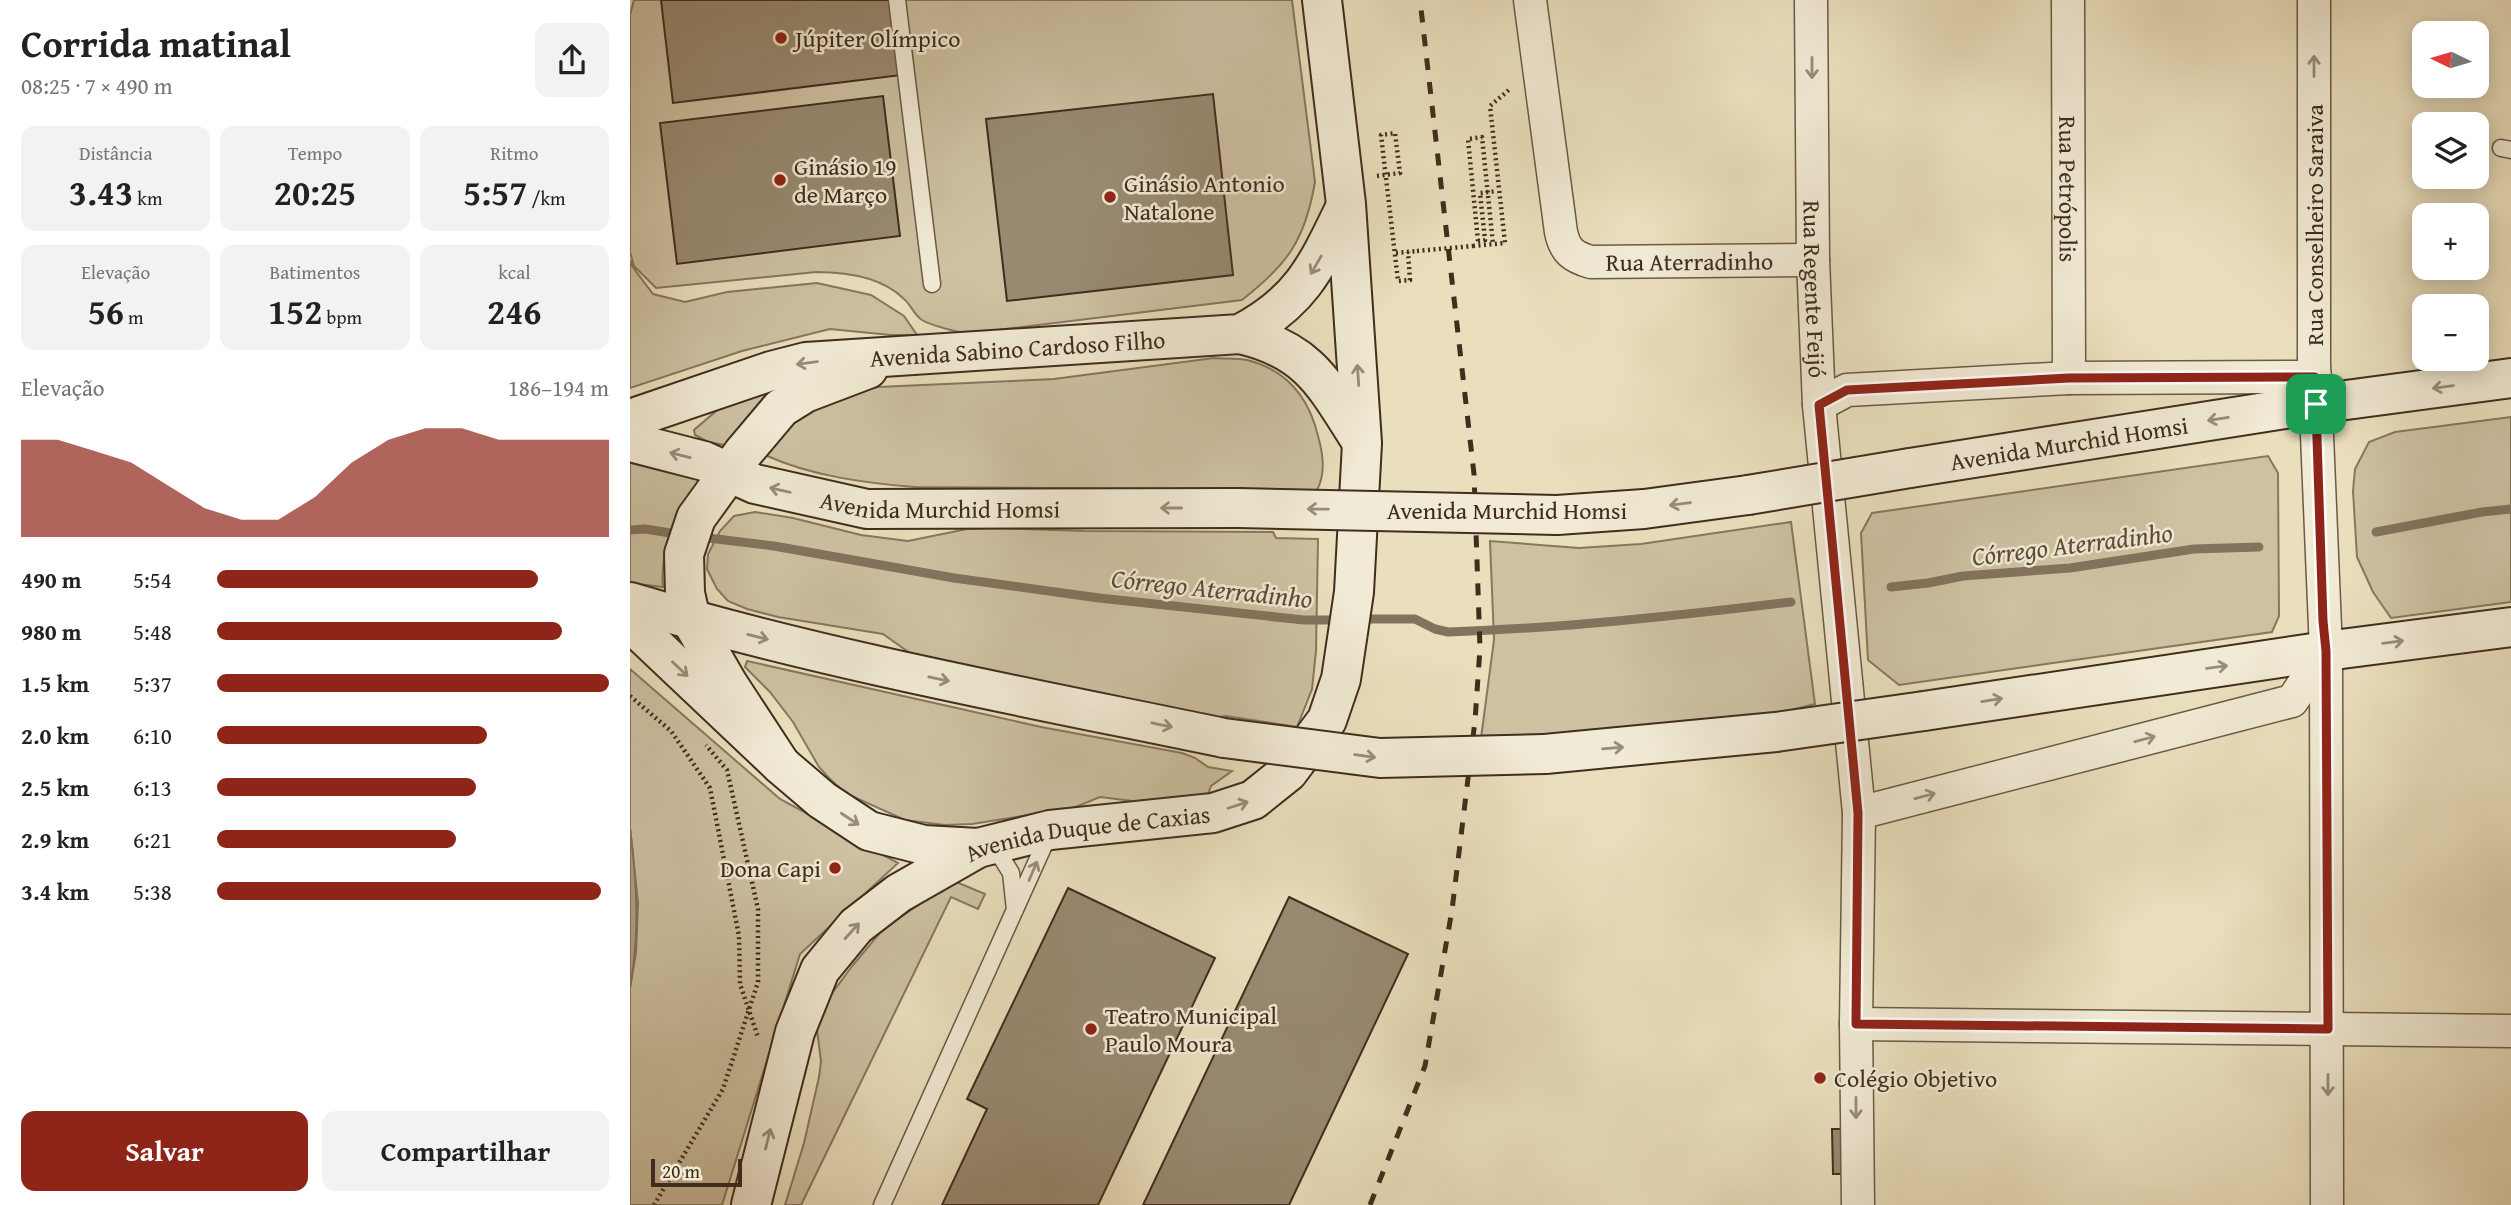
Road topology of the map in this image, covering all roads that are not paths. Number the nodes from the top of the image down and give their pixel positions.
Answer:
1 (897, 0) edge
2 (1322, 0) edge
3 (1530, 0) edge
4 (1811, 0) edge
5 (2068, 0) edge
6 (2314, 0) edge
7 (1346, 204) junction
8 (1813, 260) junction
9 (932, 284) dead end
10 (1240, 334) junction
11 (900, 358) junction
12 (2069, 378) junction
13 (2511, 378) edge
14 (2315, 391) junction
15 (1819, 405) junction
16 (630, 419) edge
17 (630, 442) edge
18 (1362, 443) junction
19 (729, 472) junction
20 (630, 602) edge
21 (691, 620) junction
22 (630, 622) edge
23 (2511, 627) edge
24 (2326, 651) junction
25 (781, 765) junction
26 (1858, 813) junction
27 (1050, 830) junction
28 (986, 846) junction
29 (1015, 912) junction
30 (1856, 1024) junction
31 (2328, 1029) junction
32 (2511, 1031) edge
33 (751, 1205) edge
34 (882, 1205) edge
35 (1858, 1205) edge
36 (2327, 1205) edge

1 - 9 lane
2 - 7 main road
3 - 8 street, Rua Aterradinho
4 -> 8 street, Rua Regente Feijó
5 - 12 street, Rua Petrópolis
14 -> 6 street, Rua Conselheiro Saraiva
7 -> 10 main road, Avenida Sabino Cardoso Filho
18 -> 7 main road
8 - 15 street, Rua Regente Feijó
10 - 11 main road, Avenida Sabino Cardoso Filho
10 - 18 main road
11 -> 16 main road, Avenida Sabino Cardoso Filho
11 - 19 main road
12 - 14 street
12 - 15 street
13 -> 14 main road, Avenida Murchid Homsi
14 -> 19 main road, Avenida Murchid Homsi, bridge
14 - 24 street, Rua Conselheiro Saraiva
15 - 26 street, Rua Regente Feijó
19 -> 17 main road, Avenida Murchid Homsi
27 -> 18 main road, Avenida Duque de Caxias
19 - 21 main road
20 - 21 main road
21 -> 24 main road, bridge
21 - 25 main road
22 -> 25 main road
24 -> 23 main road
26 -> 24 street
24 - 31 street, Rua Conselheiro Saraiva
25 -> 28 main road
26 - 30 street, Rua Regente Feijó
27 - 28 main road, Avenida Duque de Caxias
29 -> 27 lane
28 - 29 lane
33 -> 28 main road, Avenida Duque de Caxias
29 - 34 lane
30 - 31 street
30 -> 35 street, Rua Regente Feijó
31 - 32 street
31 -> 36 street, Rua Conselheiro Saraiva

